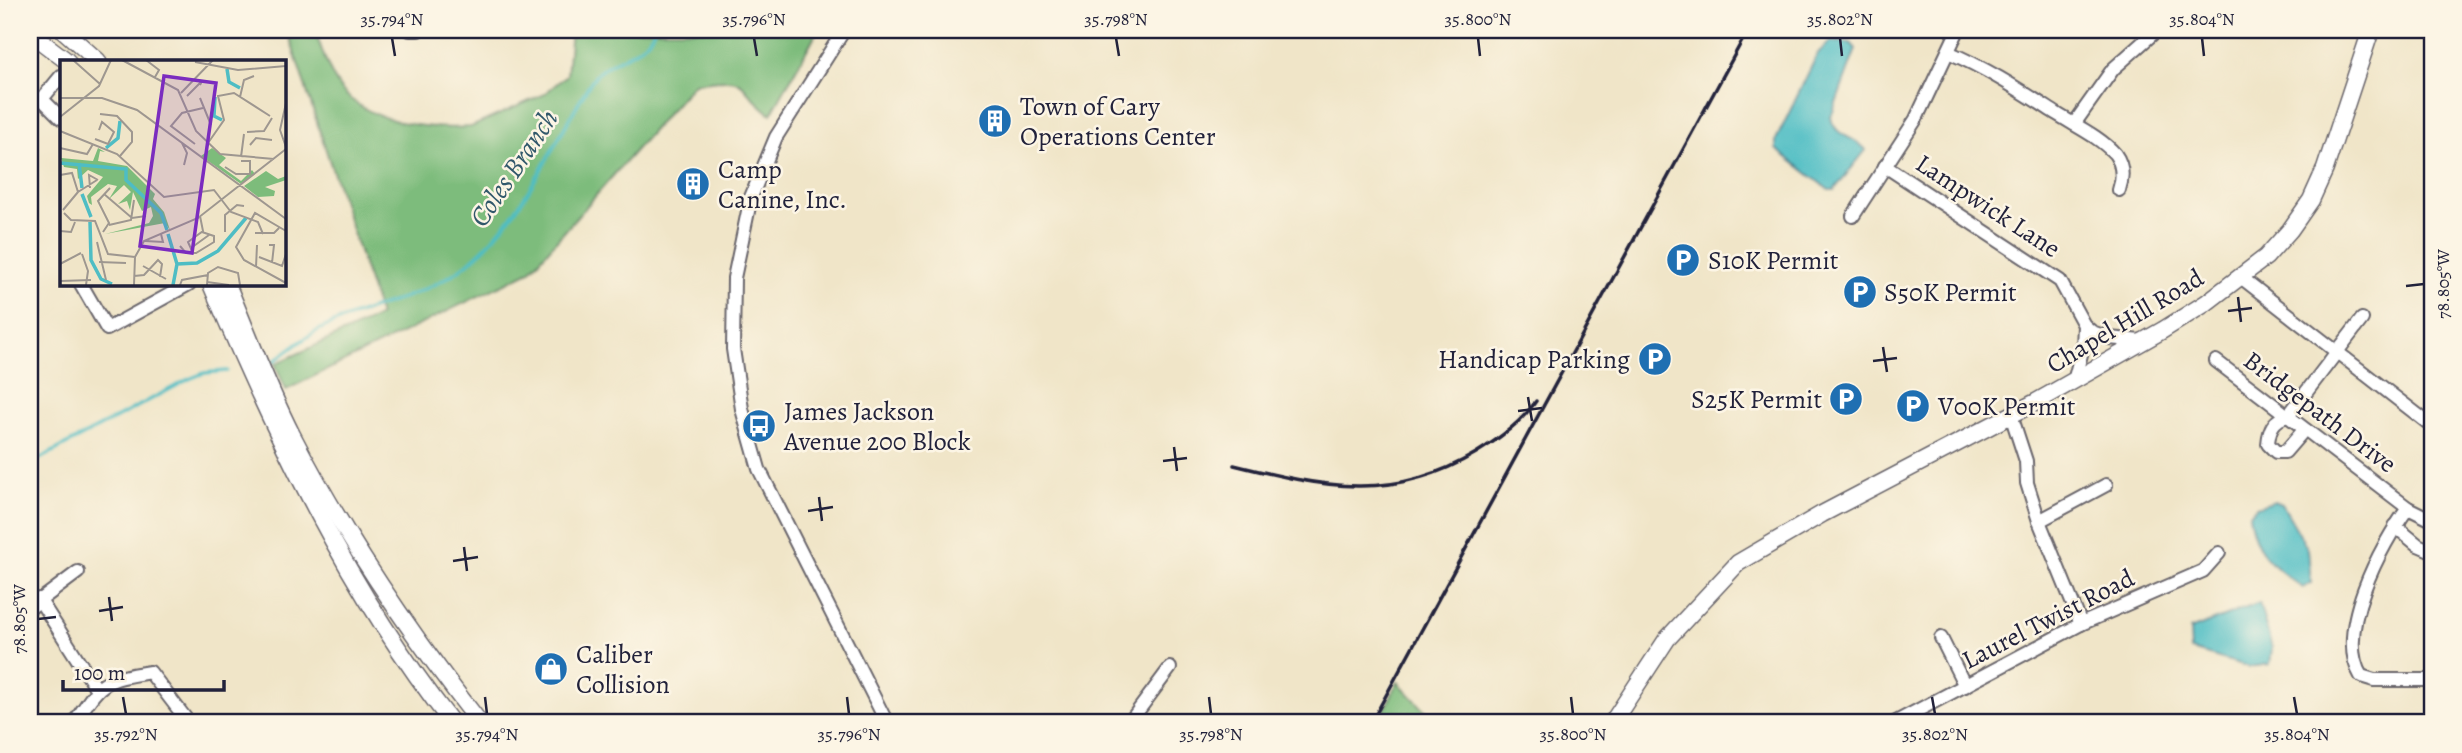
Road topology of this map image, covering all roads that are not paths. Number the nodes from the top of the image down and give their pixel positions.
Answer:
1 (63, 30) edge
2 (410, 30) edge
3 (418, 30) edge
4 (844, 30) edge
5 (1958, 30) edge
6 (2157, 30) edge
7 (2371, 30) edge
8 (30, 33) edge
9 (86, 48) junction
10 (1948, 52) junction
11 (66, 60) edge
12 (75, 60) edge
13 (97, 60) edge
14 (60, 77) edge
15 (60, 117) edge
16 (2074, 124) junction
17 (1885, 166) junction
18 (2119, 190) dead end
19 (1853, 216) dead end
20 (2242, 278) junction
21 (83, 285) edge
22 (187, 285) edge
23 (211, 285) edge
24 (227, 285) edge
25 (2362, 318) dead end
26 (2084, 325) junction
27 (2141, 341) junction
28 (2336, 352) junction
29 (2216, 361) dead end
30 (2074, 381) junction
31 (2011, 415) junction
32 (2288, 416) junction
33 (2432, 426) edge
34 (2304, 429) junction
35 (2106, 485) dead end
36 (2408, 508) junction
37 (2432, 520) edge
38 (2039, 521) junction
39 (2395, 526) junction
40 (2432, 551) edge
41 (2219, 553) dead end
42 (78, 572) dead end
43 (35, 603) edge
44 (2081, 624) junction
45 (1941, 638) dead end
46 (1170, 668) dead end
47 (2432, 680) edge
48 (1965, 686) junction
49 (96, 688) junction
50 (76, 722) edge
51 (189, 723) edge
52 (452, 723) edge
53 (480, 723) edge
54 (887, 723) edge
55 (1129, 723) edge
56 (1612, 723) edge
57 (1894, 723) edge

1 - 9 main road
2 - 3 street
4 - 54 street
5 - 10 street
6 - 16 street
7 - 20 main road, Chapel Hill Road
8 - 11 main road
9 - 12 street
9 - 13 main road
10 - 16 street
10 - 17 street
14 - 15 street
16 - 18 street
17 - 19 street
17 - 26 street, Lampwick Lane
20 - 27 main road, Chapel Hill Road
20 - 28 street
21 - 22 street
23 - 52 main road
24 - 53 main road
25 - 28 street
26 - 27 street
26 - 30 street
27 - 30 main road, Chapel Hill Road
28 - 32 street
28 - 33 street
29 - 32 street, Bridgepath Drive
30 - 31 main road, Chapel Hill Road
31 - 38 street
31 - 56 main road, Chapel Hill Road
32 - 34 street, Bridgepath Drive
32 - 34 street
34 - 36 street, Bridgepath Drive
35 - 38 street
36 - 37 street, Bridgepath Drive
36 - 39 street
38 - 44 street
39 - 40 street
39 - 47 street
41 - 44 street, Laurel Twist Road
42 - 43 street
43 - 49 street
44 - 48 street, Laurel Twist Road
45 - 48 street
46 - 55 street
48 - 57 street, Laurel Twist Road
49 - 50 street
49 - 51 street

